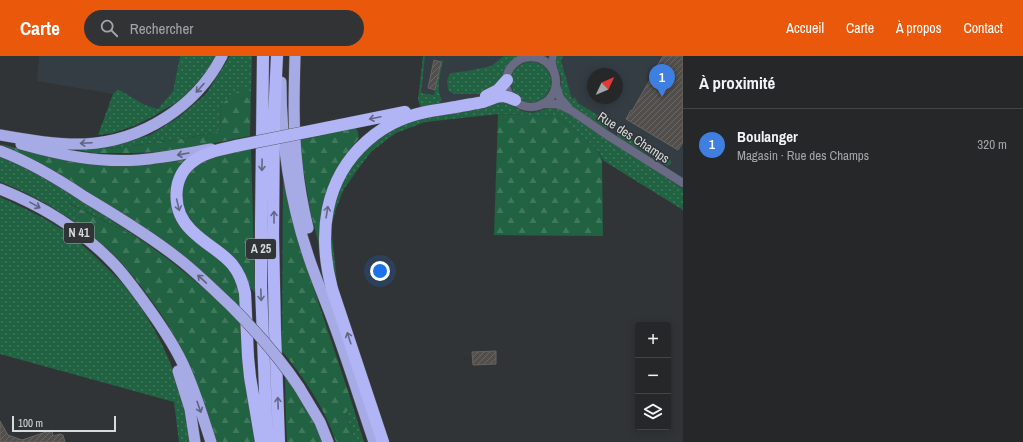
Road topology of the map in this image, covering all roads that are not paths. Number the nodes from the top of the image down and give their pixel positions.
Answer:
1 (222, 56) edge
2 (258, 56) edge
3 (263, 56) edge
4 (553, 56) edge
5 (277, 57) edge
6 (534, 57) edge
7 (295, 59) edge
8 (554, 72) junction
9 (507, 80) junction
10 (556, 86) junction
11 (515, 100) junction
12 (542, 104) junction
13 (572, 111) junction
14 (262, 134) junction
15 (0, 135) edge
16 (0, 138) edge
17 (236, 146) junction
18 (0, 151) edge
19 (683, 183) edge
20 (0, 189) edge
21 (142, 299) junction
22 (335, 327) junction
23 (195, 442) edge
24 (212, 442) edge
25 (261, 442) edge
26 (267, 442) edge
27 (280, 442) edge
28 (328, 442) edge
29 (374, 442) edge
30 (383, 442) edge

1 -> 15 highway
2 - 14 highway
3 - 14 highway, A 25
4 - 8 street
5 - 22 highway
27 -> 5 highway, A 25
6 - 8 street
6 - 9 street
7 - 22 highway
8 - 10 street
9 - 11 street
9 -> 17 highway, bridge
10 - 12 street
10 - 13 street, Rue des Champs
11 - 12 street
30 -> 11 highway
12 - 13 street, Rue des Champs
13 - 19 street, Rue des Champs
14 -> 26 highway, A 25
17 -> 16 highway
17 -> 25 highway
28 -> 18 highway, N 41, bridge
20 -> 21 highway, N 41
21 - 23 highway
21 -> 24 highway
22 - 29 highway

